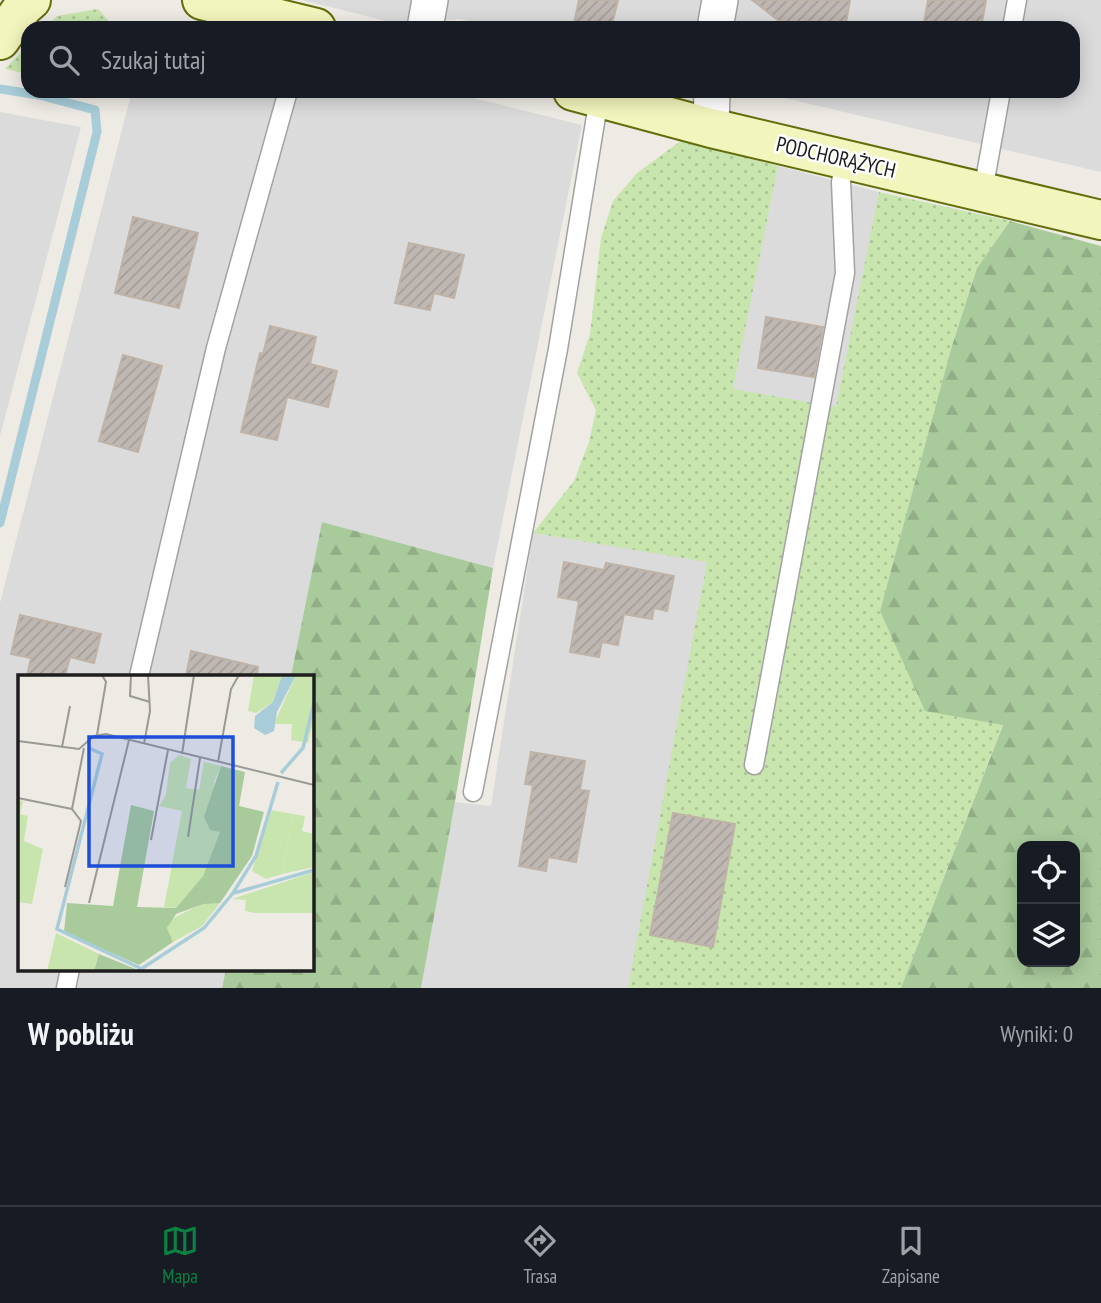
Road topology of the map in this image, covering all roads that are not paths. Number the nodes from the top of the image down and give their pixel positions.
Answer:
1 (31, 0) edge
2 (202, 0) edge
3 (430, 0) edge
4 (720, 0) edge
5 (1017, 0) edge
6 (285, 21) edge
7 (426, 21) edge
8 (716, 21) edge
9 (1013, 21) edge
10 (0, 40) edge
11 (286, 98) edge
12 (586, 98) edge
13 (601, 98) edge
14 (712, 98) edge
15 (1000, 98) edge
16 (711, 128) junction
17 (845, 159) junction
18 (983, 191) junction
19 (1101, 220) edge
20 (139, 675) edge
21 (754, 765) dead end
22 (473, 792) dead end
23 (70, 970) edge
24 (66, 988) edge

1 - 10 street
2 - 6 street
3 - 7 street
4 - 8 street
5 - 9 lane
11 - 20 lane
12 - 22 lane
13 - 16 street, PODCHORĄŻYCH
14 - 16 street
15 - 18 lane
16 - 17 street, PODCHORĄŻYCH
17 - 18 street, PODCHORĄŻYCH
17 - 21 lane
18 - 19 street, PODCHORĄŻYCH
23 - 24 lane

